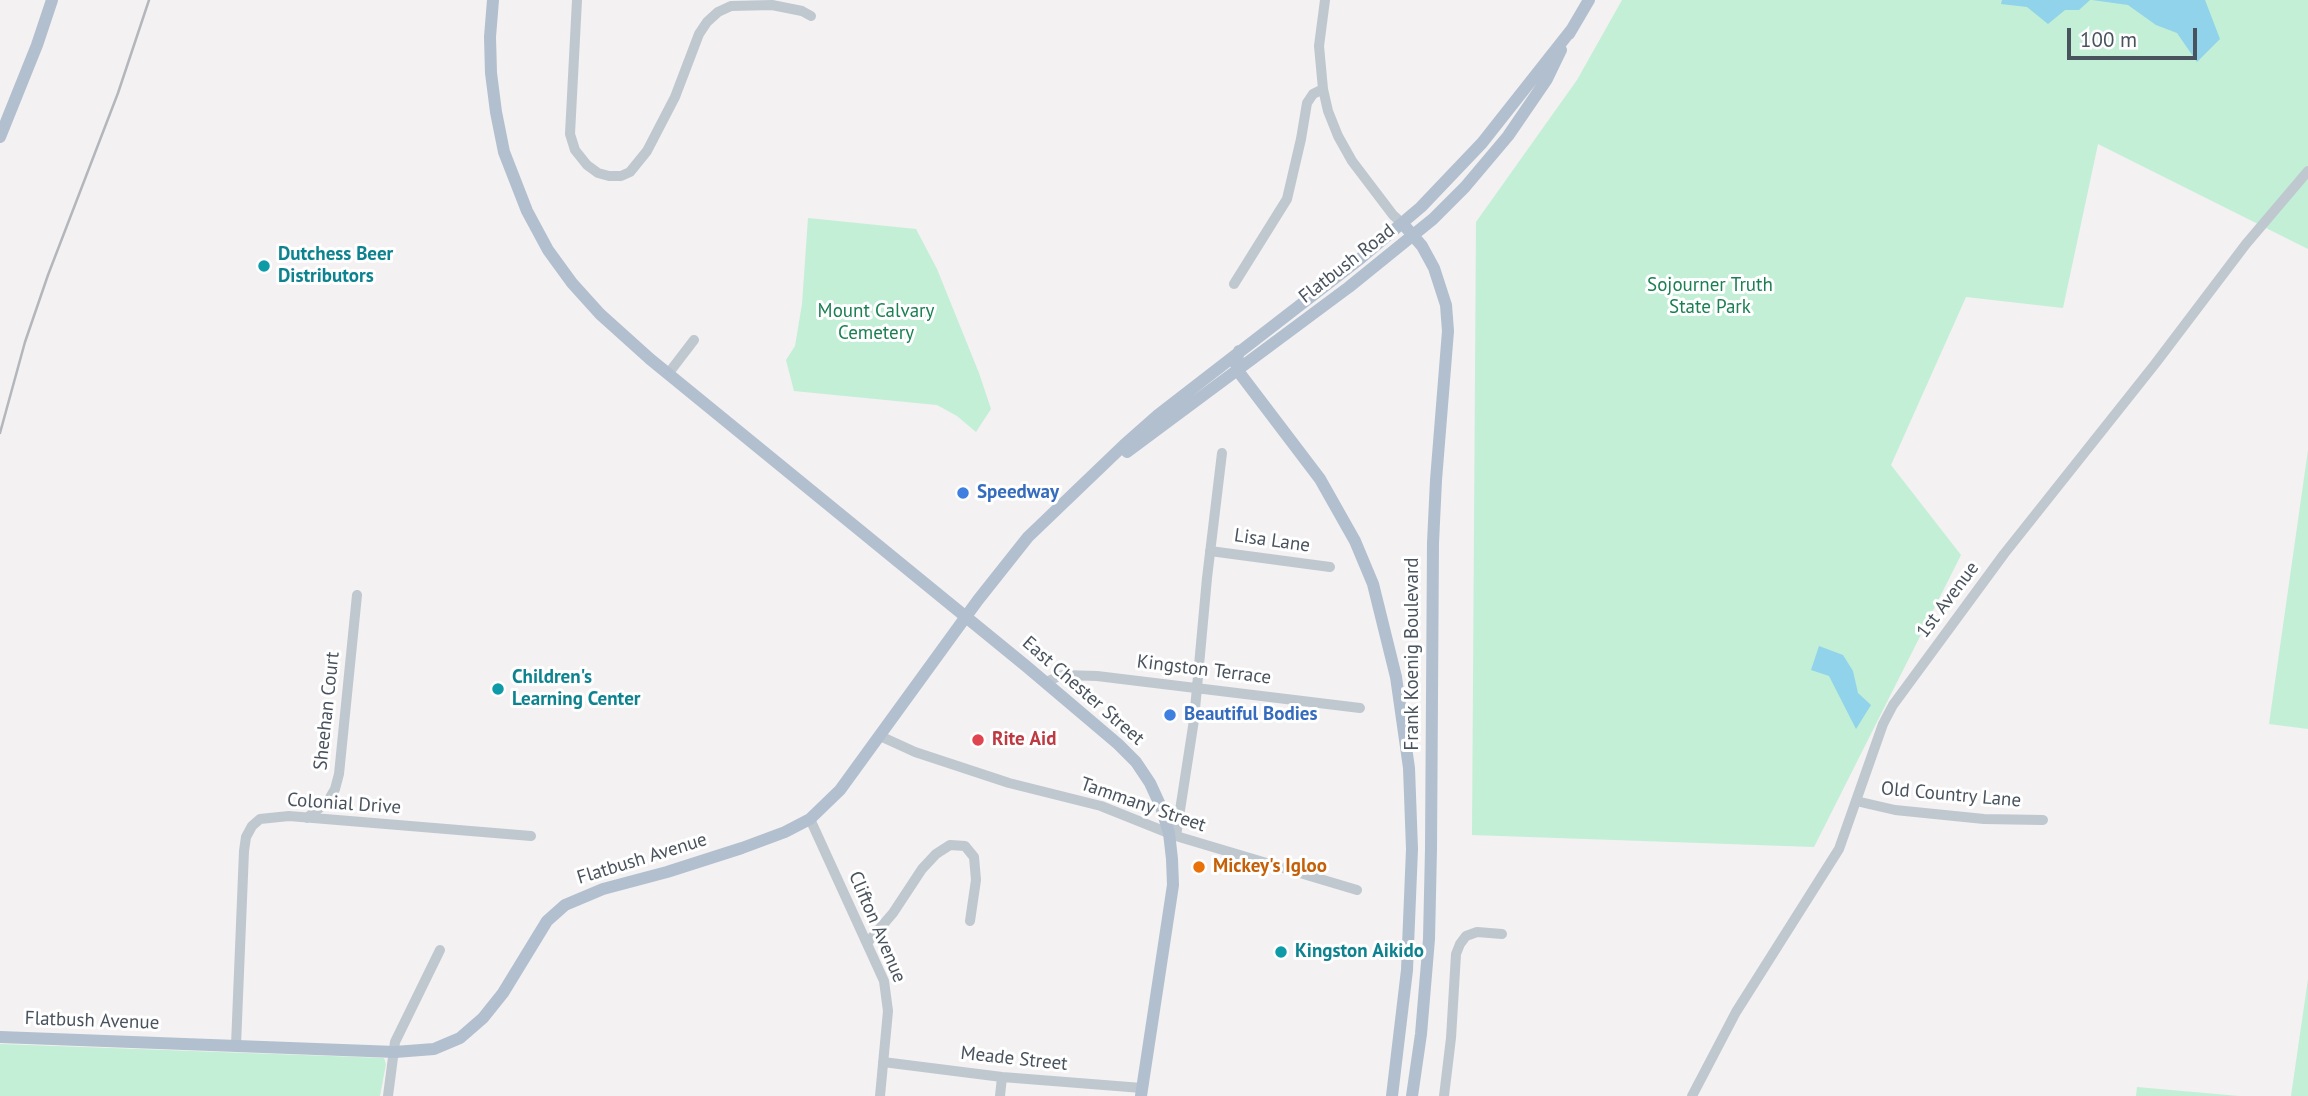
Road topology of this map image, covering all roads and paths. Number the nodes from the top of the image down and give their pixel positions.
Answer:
1 (52, 0) edge
2 (493, 0) edge
3 (577, 0) edge
4 (1325, 0) edge
5 (1589, 0) edge
6 (811, 16) dead end
7 (1572, 29) junction
8 (1323, 89) junction
9 (0, 137) edge
10 (2308, 172) edge
11 (1403, 224) junction
12 (1415, 236) junction
13 (1234, 284) dead end
14 (694, 341) dead end
15 (1239, 351) junction
16 (1238, 371) junction
17 (668, 374) junction
18 (1222, 453) dead end
19 (1093, 477) junction
20 (1210, 551) junction
21 (1016, 552) joint
22 (1330, 567) dead end
23 (357, 595) dead end
24 (967, 617) junction
25 (1045, 682) junction
26 (1198, 687) junction
27 (1360, 708) dead end
28 (880, 736) junction
29 (1857, 802) junction
30 (307, 818) junction
31 (810, 819) junction
32 (2043, 820) dead end
33 (1172, 834) junction
34 (531, 836) dead end
35 (1357, 890) dead end
36 (970, 921) dead end
37 (1502, 934) dead end
38 (868, 942) junction
39 (440, 950) dead end
40 (0, 1037) edge
41 (236, 1045) junction
42 (395, 1052) junction
43 (883, 1062) junction
44 (1002, 1077) junction
45 (1141, 1092) edge
46 (388, 1096) edge
47 (880, 1096) edge
48 (1000, 1096) edge
49 (1392, 1096) edge
50 (1412, 1096) edge
51 (1444, 1096) edge
52 (1692, 1096) edge

1 - 9 main road
2 - 17 main road, East Chester Street
3 - 6 street
4 - 8 street
5 - 7 main road, Flatbush Road
7 - 11 main road, Flatbush Road
7 - 12 main road, Flatbush Road
8 - 11 street
8 - 13 street
10 - 29 street, 1st Avenue
11 - 12 main road, Frank Koenig Boulevard
11 - 15 main road, Flatbush Road
12 - 16 main road, Flatbush Road
12 - 50 main road, Frank Koenig Boulevard
14 - 17 street
15 - 16 main road
15 - 19 main road, Flatbush Road
16 - 19 main road, Flatbush Road
16 - 49 main road, Frank Koenig Boulevard
17 - 24 main road, East Chester Street
18 - 20 street, East Chester Street
19 - 21 main road, Flatbush Road
20 - 22 street, Lisa Lane
20 - 26 street, East Chester Street
21 - 24 main road, Flatbush Avenue
23 - 30 street, Sheehan Court
24 - 25 main road, East Chester Street
24 - 28 main road, Flatbush Avenue
25 - 26 street, Kingston Terrace
25 - 33 main road, East Chester Street
26 - 27 street, Kingston Terrace
26 - 33 street, East Chester Street
28 - 31 main road, Flatbush Avenue
28 - 33 street, Tammany Street
29 - 32 street, Old Country Lane
29 - 52 street, 1st Avenue
30 - 34 street, Colonial Drive
30 - 41 street, Colonial Drive
31 - 38 street, Clifton Avenue
31 - 42 main road, Flatbush Avenue
33 - 35 street, Tammany Street
33 - 45 main road, East Chester Street
36 - 38 street
37 - 51 street
38 - 43 street, Clifton Avenue
39 - 42 street
40 - 41 main road, Flatbush Avenue
41 - 42 main road, Flatbush Avenue
42 - 46 street
43 - 44 street, Meade Street
43 - 47 street, Clifton Avenue
44 - 45 street, Meade Street
44 - 48 street

